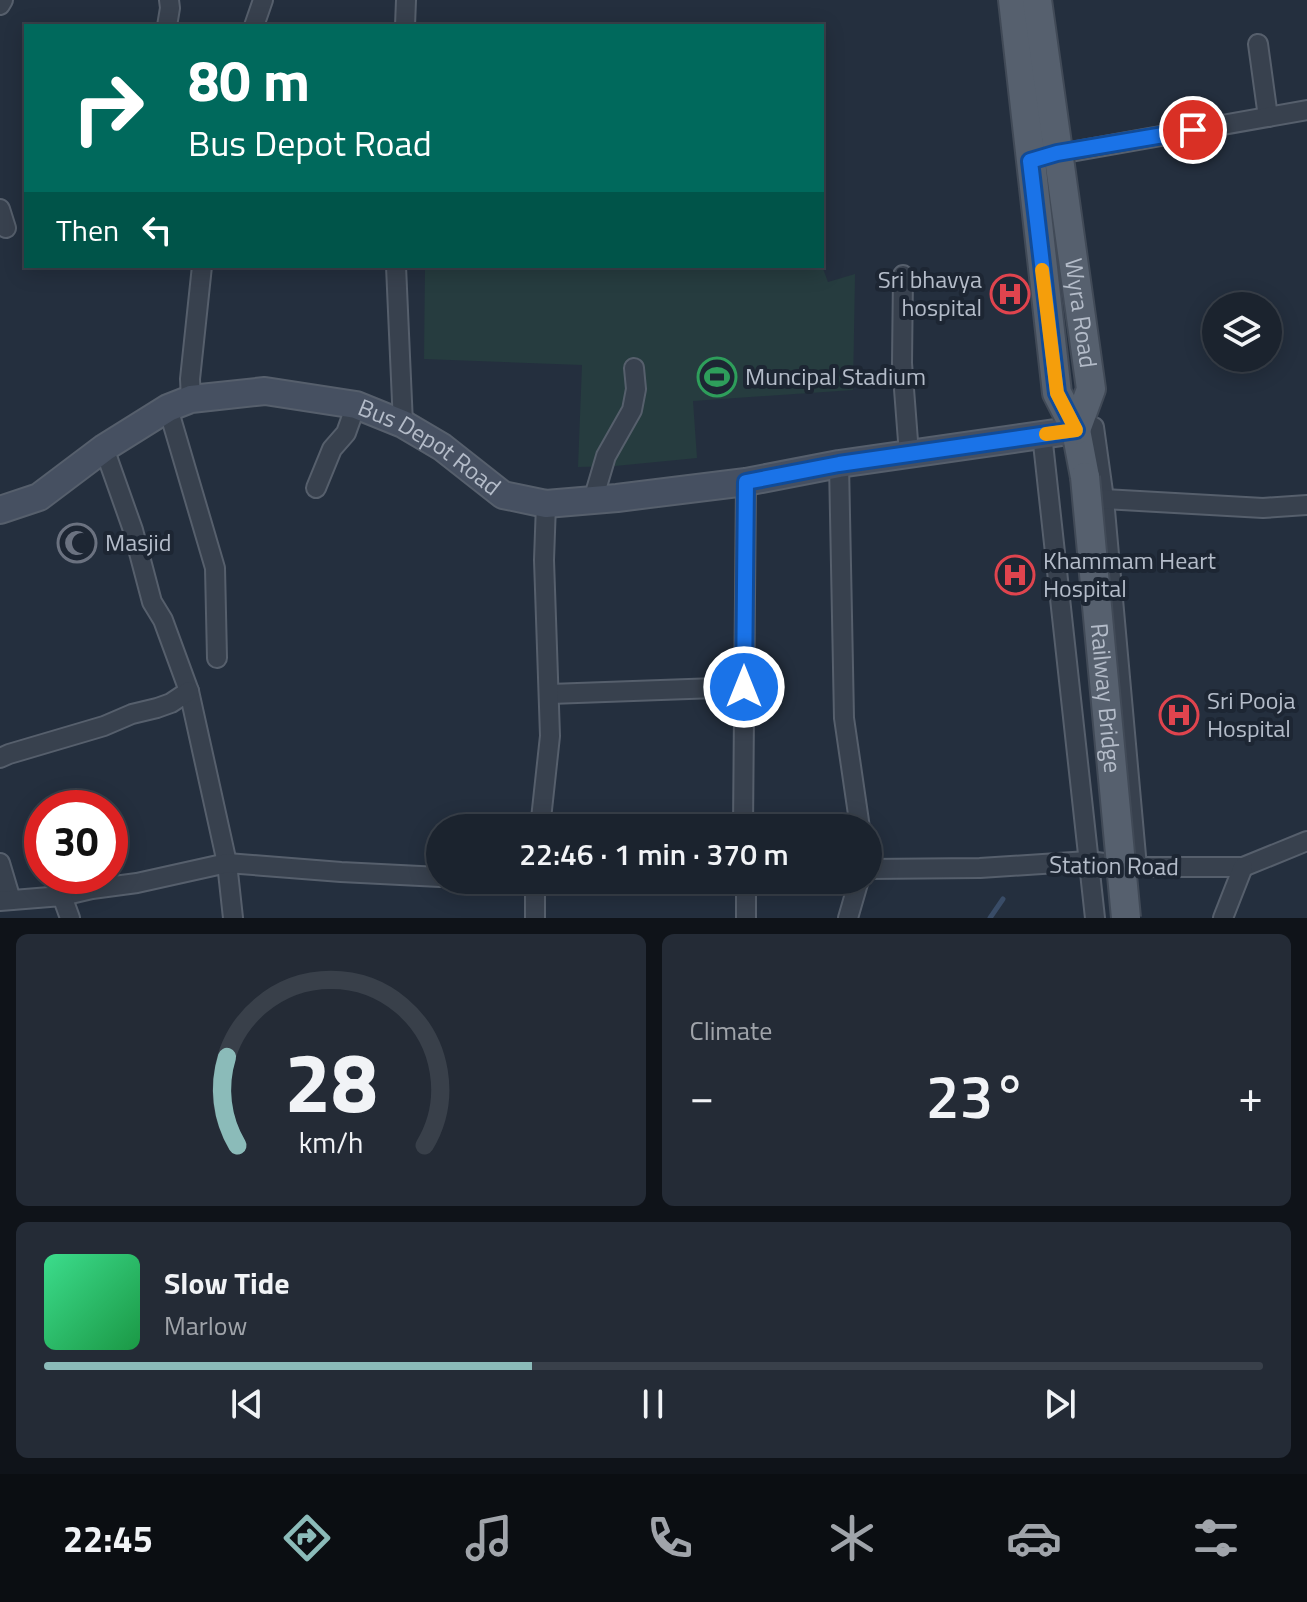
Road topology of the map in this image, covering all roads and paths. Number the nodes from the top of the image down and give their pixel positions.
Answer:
1 (3, 0) edge
2 (169, 0) edge
3 (263, 0) edge
4 (406, 0) edge
5 (1013, 0) edge
6 (1037, 0) edge
7 (0, 5) edge
8 (167, 24) edge
9 (255, 24) edge
10 (405, 24) edge
11 (1258, 44) dead end
12 (1307, 110) edge
13 (1268, 117) junction
14 (1057, 153) junction
15 (1030, 161) junction
16 (0, 209) edge
17 (6, 228) dead end
18 (202, 268) edge
19 (396, 268) edge
20 (903, 275) dead end
21 (634, 368) dead end
22 (180, 403) junction
23 (356, 405) junction
24 (403, 424) junction
25 (1076, 430) junction
26 (1042, 434) junction
27 (104, 448) junction
28 (909, 454) junction
29 (839, 464) junction
30 (746, 482) junction
31 (316, 488) dead end
32 (1104, 499) junction
33 (593, 500) junction
34 (546, 504) junction
35 (1307, 505) edge
36 (0, 510) edge
37 (217, 658) dead end
38 (744, 687) junction
39 (189, 691) junction
40 (550, 694) junction
41 (0, 758) edge
42 (542, 814) edge
43 (743, 814) edge
44 (858, 814) edge
45 (1307, 841) edge
46 (1088, 861) junction
47 (0, 863) edge
48 (227, 863) junction
49 (1137, 867) junction
50 (1243, 867) junction
51 (882, 869) edge
52 (426, 876) edge
53 (535, 894) edge
54 (746, 894) edge
55 (855, 894) edge
56 (62, 896) junction
57 (6, 901) edge
58 (70, 918) edge
59 (233, 918) edge
60 (535, 918) edge
61 (746, 918) edge
62 (848, 918) edge
63 (1095, 918) edge
64 (1126, 918) edge
65 (1223, 918) edge

1 - 7 street
2 - 8 street
3 - 9 street
4 - 10 street
5 - 15 main road, Wyra Road
6 - 14 main road, Wyra Road
11 - 13 street
12 - 13 street
13 - 14 street
14 - 15 street
14 - 25 main road, Wyra Road
15 - 25 main road, Wyra Road
16 - 17 street
18 - 22 street
19 - 24 street
20 - 28 street
21 - 33 street
22 - 23 street, Bus Depot Road
22 - 27 street, Bus Depot Road
22 - 37 street
23 - 24 street, Bus Depot Road
23 - 31 street
24 - 34 street, Bus Depot Road
25 - 26 street, Bus Depot Road
25 - 32 street
25 - 64 main road, Railway Bridge, bridge
26 - 28 street, Bus Depot Road
26 - 46 street
27 - 36 street, Bus Depot Road
27 - 39 street
28 - 29 street, Bus Depot Road
29 - 30 street, Bus Depot Road
29 - 44 street
30 - 33 street, Bus Depot Road
30 - 38 street
32 - 35 street
32 - 49 street
33 - 34 street, Bus Depot Road
34 - 40 street
38 - 40 street
38 - 43 street
39 - 41 street
39 - 48 street
40 - 42 street
45 - 50 street, Station Road
46 - 49 street, Station Road
46 - 51 street, Station Road
46 - 63 street
47 - 57 street
48 - 52 street
48 - 56 street
48 - 59 street
49 - 50 street, Station Road
50 - 65 street
53 - 60 street
54 - 61 street
55 - 62 street
56 - 57 street
56 - 58 street

